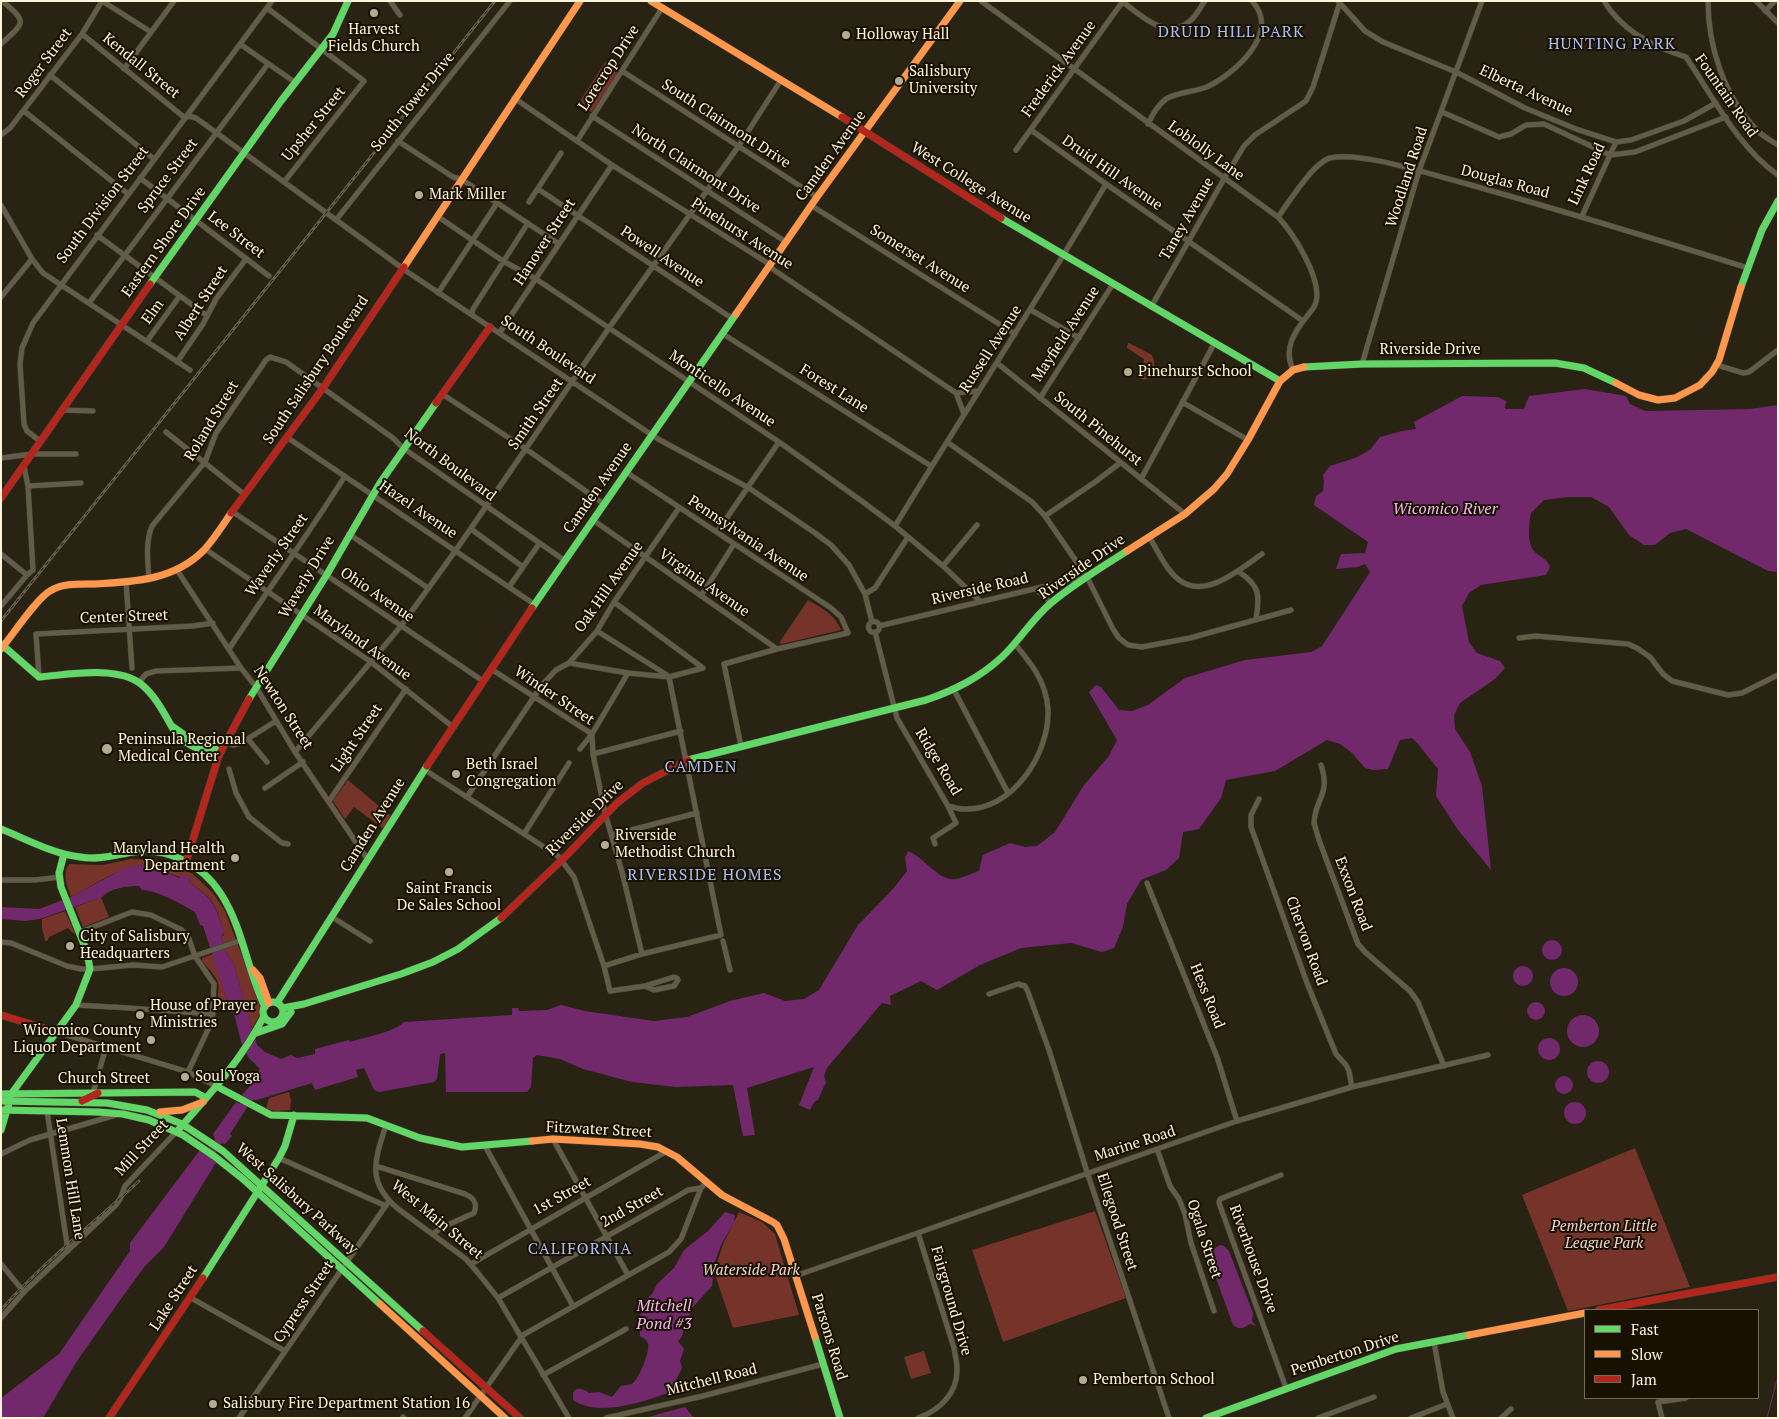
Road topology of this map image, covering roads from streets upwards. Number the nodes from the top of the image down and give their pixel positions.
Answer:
1 (2, 1) edge
2 (102, 1) edge
3 (174, 1) edge
4 (272, 1) edge
5 (348, 1) edge
6 (390, 1) edge
7 (510, 1) edge
8 (580, 1) edge
9 (651, 1) edge
10 (960, 1) edge
11 (981, 1) edge
12 (1205, 1) edge
13 (1252, 1) edge
14 (1482, 1) edge
15 (1604, 1) edge
16 (1708, 1) edge
17 (1756, 1) edge
18 (1775, 1) edge
19 (1123, 2) edge
20 (1339, 2) edge
21 (267, 8) junction
22 (662, 8) junction
23 (1765, 11) junction
24 (400, 15) dead end
25 (1778, 23) edge
26 (151, 32) junction
27 (82, 34) junction
28 (1, 44) edge
29 (240, 44) junction
30 (322, 49) junction
31 (268, 64) junction
32 (124, 69) junction
33 (1075, 70) junction
34 (622, 71) junction
35 (1456, 72) junction
36 (50, 75) junction
37 (780, 80) junction
38 (296, 83) junction
39 (514, 98) junction
40 (1716, 103) junction
41 (24, 111) junction
42 (1442, 112) junction
43 (592, 116) junction
44 (1726, 117) junction
45 (185, 118) junction
46 (1148, 124) junction
47 (1031, 130) junction
48 (865, 131) junction
49 (217, 132) junction
50 (1, 135) edge
51 (398, 141) junction
52 (577, 141) junction
53 (1616, 142) junction
54 (1778, 145) edge
55 (738, 147) junction
56 (1016, 150) dead end
57 (561, 153) dead end
58 (245, 154) junction
59 (1610, 154) junction
60 (154, 159) junction
61 (612, 165) junction
62 (1419, 171) junction
63 (1778, 175) edge
64 (140, 178) junction
65 (1224, 179) junction
66 (461, 180) junction
67 (284, 182) junction
68 (1106, 184) junction
69 (538, 189) junction
70 (706, 191) junction
71 (128, 194) junction
72 (817, 198) junction
73 (168, 200) junction
74 (1778, 201) edge
75 (529, 202) dead end
76 (497, 203) junction
77 (1, 205) edge
78 (812, 206) junction
79 (577, 215) junction
80 (690, 215) junction
81 (436, 216) junction
82 (1582, 216) junction
83 (1278, 217) junction
84 (336, 220) junction
85 (196, 221) junction
86 (528, 223) junction
87 (97, 236) junction
88 (473, 240) junction
89 (1188, 241) junction
90 (786, 242) junction
91 (558, 244) junction
92 (124, 254) junction
93 (1064, 256) junction
94 (32, 259) junction
95 (246, 259) junction
96 (503, 261) junction
97 (770, 266) junction
98 (654, 267) junction
99 (402, 268) junction
100 (1748, 268) junction
101 (269, 276) dead end
102 (155, 278) junction
103 (536, 279) junction
104 (1113, 284) junction
105 (59, 285) junction
106 (438, 293) junction
107 (1, 297) edge
108 (179, 297) junction
109 (89, 303) junction
110 (1151, 307) junction
111 (1031, 310) junction
112 (472, 314) junction
113 (206, 315) junction
114 (733, 319) junction
115 (1303, 321) junction
116 (121, 325) junction
117 (490, 326) junction
118 (610, 328) junction
119 (500, 332) junction
120 (723, 334) junction
121 (1015, 334) junction
122 (1079, 338) junction
123 (147, 341) junction
124 (1214, 344) junction
125 (1778, 350) edge
126 (177, 362) junction
127 (997, 363) junction
128 (1362, 364) junction
129 (1717, 365) junction
130 (190, 370) dead end
131 (1293, 370) junction
132 (1280, 381) junction
133 (573, 382) junction
134 (689, 382) junction
135 (323, 388) junction
136 (978, 391) junction
137 (956, 392) junction
138 (442, 394) junction
139 (1040, 398) junction
140 (1182, 402) junction
141 (61, 410) junction
142 (93, 411) dead end
143 (964, 414) junction
144 (166, 432) dead end
145 (652, 435) junction
146 (288, 438) junction
147 (1248, 440) junction
148 (40, 441) junction
149 (779, 442) junction
150 (947, 442) junction
151 (403, 448) junction
152 (526, 450) junction
153 (32, 454) junction
154 (76, 454) dead end
155 (1, 458) edge
156 (204, 462) junction
157 (1120, 462) junction
158 (24, 466) junction
159 (931, 466) junction
160 (626, 472) junction
161 (345, 476) junction
162 (1141, 479) junction
163 (81, 483) dead end
164 (28, 486) junction
165 (748, 488) junction
166 (246, 495) junction
167 (373, 495) junction
168 (1, 498) edge
169 (604, 504) junction
170 (486, 507) junction
171 (679, 508) junction
172 (233, 512) junction
173 (1185, 514) junction
174 (1045, 516) junction
175 (593, 520) junction
176 (977, 525) dead end
177 (895, 526) junction
178 (471, 529) junction
179 (717, 532) junction
180 (349, 534) junction
181 (908, 537) junction
182 (1149, 537) junction
183 (539, 544) junction
184 (734, 544) junction
185 (205, 549) junction
186 (456, 550) junction
187 (1, 554) edge
188 (293, 554) junction
189 (1262, 554) dead end
190 (645, 558) junction
191 (564, 560) junction
192 (943, 566) junction
193 (523, 567) junction
194 (178, 570) junction
195 (1238, 571) junction
196 (26, 575) junction
197 (326, 576) junction
198 (1087, 577) junction
199 (149, 580) junction
200 (126, 582) junction
201 (509, 587) junction
202 (428, 588) junction
203 (1036, 589) junction
204 (266, 592) junction
205 (865, 594) junction
206 (701, 596) junction
207 (980, 601) junction
208 (614, 602) junction
209 (1052, 602) junction
210 (534, 604) junction
211 (1, 606) edge
212 (1291, 610) dead end
213 (301, 614) junction
214 (1256, 619) junction
215 (872, 622) junction
216 (213, 623) junction
217 (402, 626) junction
218 (879, 626) junction
219 (130, 629) junction
220 (597, 631) junction
221 (875, 632) junction
222 (1519, 638) dead end
223 (1014, 643) junction
224 (2, 646) edge
225 (229, 649) junction
226 (777, 649) junction
227 (371, 662) junction
228 (569, 663) junction
229 (132, 668) dead end
230 (241, 668) junction
231 (491, 669) junction
232 (628, 673) junction
233 (1778, 675) edge
234 (39, 677) junction
235 (669, 677) junction
236 (483, 681) junction
237 (139, 682) junction
238 (256, 687) junction
239 (406, 689) junction
240 (954, 690) junction
241 (533, 697) junction
242 (894, 708) junction
243 (276, 721) junction
244 (453, 727) junction
245 (681, 731) junction
246 (592, 734) junction
247 (248, 739) junction
248 (225, 742) junction
249 (741, 746) junction
250 (580, 750) dead end
251 (296, 752) junction
252 (593, 754) junction
253 (219, 755) junction
254 (687, 760) junction
255 (267, 762) dead end
256 (304, 762) junction
257 (569, 763) dead end
258 (1321, 765) dead end
259 (229, 769) dead end
260 (425, 770) junction
261 (265, 788) dead end
262 (1008, 793) junction
263 (467, 797) junction
264 (1259, 800) dead end
265 (329, 801) junction
266 (948, 806) junction
267 (605, 813) junction
268 (697, 813) junction
269 (1, 829) edge
270 (524, 834) junction
271 (612, 836) junction
272 (288, 844) dead end
273 (935, 844) dead end
274 (64, 854) junction
275 (368, 860) junction
276 (560, 860) junction
277 (186, 862) junction
278 (60, 877) junction
279 (1, 880) edge
280 (1147, 883) dead end
281 (332, 917) junction
282 (80, 932) junction
283 (242, 940) junction
284 (370, 941) dead end
285 (724, 941) dead end
286 (1, 942) edge
287 (642, 954) junction
288 (195, 956) junction
289 (604, 966) junction
290 (90, 969) junction
291 (730, 970) dead end
292 (645, 986) junction
293 (989, 994) dead end
294 (304, 1004) junction
295 (76, 1005) junction
296 (267, 1005) junction
297 (280, 1005) junction
298 (291, 1012) junction
299 (214, 1014) junction
300 (1, 1015) edge
301 (264, 1016) junction
302 (282, 1016) junction
303 (275, 1022) junction
304 (57, 1032) junction
305 (255, 1034) junction
306 (106, 1047) junction
307 (1488, 1054) dead end
308 (1444, 1066) junction
309 (188, 1072) junction
310 (216, 1086) junction
311 (1352, 1087) junction
312 (95, 1093) junction
313 (1, 1094) edge
314 (11, 1097) junction
315 (205, 1100) junction
316 (1, 1101) edge
317 (82, 1101) junction
318 (4, 1111) edge
319 (47, 1111) junction
320 (150, 1111) junction
321 (121, 1114) junction
322 (294, 1115) junction
323 (1237, 1121) junction
324 (183, 1125) junction
325 (386, 1125) junction
326 (2, 1128) edge
327 (176, 1132) junction
328 (50, 1134) junction
329 (553, 1139) junction
330 (486, 1146) junction
331 (1157, 1149) junction
332 (667, 1151) junction
333 (4, 1153) edge
334 (279, 1158) junction
335 (376, 1166) junction
336 (1087, 1172) junction
337 (1281, 1175) dead end
338 (704, 1185) junction
339 (259, 1188) junction
340 (586, 1197) junction
341 (388, 1204) junction
342 (764, 1216) joint
343 (530, 1229) junction
344 (918, 1233) junction
345 (433, 1234) junction
346 (606, 1236) junction
347 (68, 1251) junction
348 (347, 1261) junction
349 (1, 1264) edge
350 (471, 1264) junction
351 (551, 1267) junction
352 (341, 1269) junction
353 (628, 1275) junction
354 (795, 1276) junction
355 (1778, 1277) edge
356 (24, 1292) junction
357 (191, 1298) junction
358 (498, 1298) junction
359 (573, 1306) junction
360 (1632, 1308) edge
361 (1616, 1309) edge
362 (1214, 1310) dead end
363 (1584, 1313) edge
364 (1, 1318) edge
365 (626, 1329) dead end
366 (520, 1338) junction
367 (1434, 1342) junction
368 (285, 1351) junction
369 (823, 1364) junction
370 (544, 1375) junction
371 (486, 1387) junction
372 (1286, 1388) junction
373 (480, 1396) junction
374 (1374, 1396) dead end
375 (1672, 1399) edge
376 (1657, 1400) edge
377 (1447, 1404) junction
378 (1511, 1408) dead end
379 (1325, 1417) edge
380 (109, 1418) edge
381 (239, 1418) edge
382 (465, 1418) edge
383 (505, 1418) edge
384 (520, 1418) edge
385 (569, 1418) edge
386 (606, 1418) edge
387 (840, 1418) edge
388 (918, 1418) edge
389 (1169, 1418) edge
390 (1206, 1418) edge
391 (1318, 1418) edge
392 (1411, 1418) edge
393 (1453, 1418) edge
394 (1501, 1418) edge
395 (1662, 1418) edge

1 - 28 street
2 - 26 street
2 - 27 street, Roger Street
3 - 26 street
4 - 21 street, South Division Street
5 - 30 street, Eastern Shore Drive
6 - 24 street
7 - 51 street, South Tower Drive
8 - 39 street, South Salisbury Boulevard
9 - 22 street, West College Avenue
10 - 48 street, Camden Avenue
11 - 33 street, Loblolly Lane
12 - 19 street
13 - 46 street
14 - 35 street, Woodland Road
15 - 40 street, Fountain Road
16 - 54 street
17 - 23 street
18 - 23 street
19 - 33 street, Frederick Avenue
20 - 35 street, Elberta Avenue
20 - 65 street, Taney Avenue
21 - 29 street, South Division Street
21 - 30 street
22 - 34 street, Lorecrop Drive
22 - 37 street, West College Avenue
23 - 25 street
26 - 32 street
27 - 32 street, Kendall Street
27 - 36 street, Roger Street
29 - 31 street
29 - 45 street, South Division Street
30 - 38 street, Eastern Shore Drive
30 - 67 street, Upsher Street
31 - 38 street
31 - 49 street, Spruce Street
32 - 45 street, Kendall Street
33 - 46 street, Loblolly Lane
33 - 47 street, Frederick Avenue
34 - 43 street, Lorecrop Drive
34 - 55 street, South Clairmont Drive
35 - 42 street, Woodland Road
35 - 53 street, Elberta Avenue
36 - 41 street, Roger Street
36 - 60 street
37 - 48 street, West College Avenue
37 - 55 street, Smith Street
38 - 58 street, Eastern Shore Drive
39 - 52 street, Pinehurst Avenue
39 - 66 street, South Salisbury Boulevard
40 - 44 street, Fountain Road
40 - 53 street
41 - 50 street, Roger Street
41 - 71 street
42 - 59 street
42 - 62 street, Woodland Road
43 - 52 street, Lorecrop Drive
43 - 70 street, North Clairmont Drive
44 - 59 street
44 - 63 street, Fountain Road
45 - 49 street, South Boulevard
45 - 60 street, South Division Street
46 - 65 street, Loblolly Lane
47 - 56 street, Frederick Avenue
47 - 68 street, Druid Hill Avenue
48 - 72 street, Camden Avenue
48 - 93 street, West College Avenue
49 - 58 street, South Boulevard
49 - 73 street, Spruce Street
51 - 66 street
51 - 84 street, South Tower Drive
52 - 61 street, Pinehurst Avenue
53 - 59 street, Link Road
55 - 70 street, Smith Street
55 - 72 street, South Clairmont Drive
57 - 69 street
58 - 67 street, South Boulevard
58 - 85 street, Eastern Shore Drive
59 - 82 street, Link Road
60 - 64 street, South Division Street
61 - 79 street, Hanover Street
61 - 80 street, Pinehurst Avenue
62 - 82 street, Douglas Road
62 - 83 street, Douglas Road
62 - 128 street, Woodland Road
64 - 71 street, South Division Street
64 - 73 street, Lee Street
65 - 83 street, Loblolly Lane
65 - 89 street, Taney Avenue
66 - 76 street
66 - 81 street, South Salisbury Boulevard
67 - 84 street, South Boulevard
68 - 89 street, Druid Hill Avenue
68 - 93 street, Russell Avenue
69 - 75 street
69 - 79 street, Powell Avenue
70 - 80 street, Smith Street
70 - 90 street, North Clairmont Drive
71 - 87 street, South Division Street
72 - 78 street, Camden Avenue
73 - 85 street, Lee Street
73 - 92 street, Spruce Street
74 - 100 street, Riverside Drive
76 - 86 street
76 - 88 street
77 - 94 street
78 - 90 street, Camden Avenue
78 - 121 street, Somerset Avenue
79 - 91 street, Hanover Street
79 - 98 street, Powell Avenue
80 - 97 street, Pinehurst Avenue
80 - 98 street, Smith Street
81 - 88 street, Monticello Avenue
81 - 99 street, South Salisbury Boulevard
82 - 100 street, Douglas Road
83 - 115 street, Loblolly Lane
84 - 99 street, South Boulevard
85 - 95 street, Lee Street
85 - 102 street, Eastern Shore Drive
86 - 91 street
86 - 96 street
87 - 92 street
87 - 105 street, South Division Street
88 - 96 street, Monticello Avenue
88 - 106 street
89 - 110 street, Taney Avenue
89 - 115 street, Druid Hill Avenue
90 - 97 street, Camden Avenue
91 - 103 street, Hanover Street
92 - 102 street
92 - 109 street, Spruce Street
93 - 104 street, West College Avenue
93 - 111 street, Russell Avenue
94 - 105 street
94 - 107 street
95 - 101 street, Lee Street
95 - 113 street, Albert Street
96 - 103 street, Monticello Avenue
96 - 112 street
97 - 114 street, Camden Avenue
97 - 137 street, Pinehurst Avenue
98 - 114 street, Powell Avenue
98 - 118 street, Smith Street
99 - 106 street, South Boulevard
99 - 135 street, South Salisbury Boulevard
100 - 129 street, Riverside Drive
102 - 108 street
102 - 116 street, Eastern Shore Drive
103 - 118 street, Monticello Avenue
103 - 119 street, Hanover Street
104 - 110 street, West College Avenue
104 - 122 street, Mayfield Avenue
105 - 109 street
105 - 148 street, South Division Street
106 - 112 street, South Boulevard
108 - 113 street
108 - 123 street, Elm
109 - 116 street
110 - 124 street, West College Avenue
111 - 121 street, Russell Avenue
111 - 122 street
112 - 117 street, South Boulevard
113 - 126 street, Albert Street
114 - 120 street, Camden Avenue
115 - 131 street, Loblolly Lane
116 - 123 street
116 - 141 street, Eastern Shore Drive
117 - 119 street, South Boulevard
117 - 138 street, Waverly Drive
118 - 133 street, Smith Street
118 - 134 street, Monticello Avenue
119 - 133 street, South Boulevard
120 - 134 street, Camden Avenue
120 - 159 street, Forest Lane
121 - 127 street, Russell Avenue
122 - 139 street, Mayfield Avenue
123 - 126 street
124 - 132 street, West College Avenue
124 - 140 street
125 - 129 street
126 - 130 street
127 - 136 street, Russell Avenue
127 - 139 street, South Pinehurst
128 - 129 street, Riverside Drive
128 - 131 street, Riverside Drive
131 - 132 street, Riverside Drive
132 - 147 street, Riverside Drive
133 - 145 street, South Boulevard
133 - 152 street, Smith Street
134 - 145 street, Camden Avenue
134 - 149 street, Monticello Avenue
135 - 146 street, South Salisbury Boulevard
135 - 151 street, North Boulevard
135 - 156 street, Roland Street
136 - 137 street
136 - 143 street, Russell Avenue
137 - 143 street
138 - 151 street, Waverly Drive
138 - 152 street
139 - 157 street, South Pinehurst
140 - 147 street
140 - 162 street
141 - 142 street
141 - 148 street, Eastern Shore Drive
143 - 150 street, Russell Avenue
144 - 156 street
145 - 160 street, Camden Avenue
145 - 165 street, South Boulevard
146 - 161 street, Hazel Avenue
146 - 166 street, South Salisbury Boulevard
147 - 173 street, Riverside Drive
148 - 153 street, Eastern Shore Drive
149 - 165 street
149 - 177 street, Monticello Avenue
150 - 159 street, Russell Avenue
150 - 174 street
151 - 167 street, Waverly Drive
151 - 170 street, North Boulevard
152 - 169 street
152 - 170 street, Smith Street
153 - 154 street
153 - 155 street
153 - 158 street, Eastern Shore Drive
156 - 166 street
156 - 199 street, Roland Street
157 - 162 street, South Pinehurst
157 - 174 street
158 - 164 street
158 - 168 street, Eastern Shore Drive
159 - 177 street, Russell Avenue
160 - 169 street, Camden Avenue
160 - 171 street, Pennsylvania Avenue
161 - 167 street, Hazel Avenue
161 - 188 street, Waverly Street
162 - 173 street, South Pinehurst
163 - 164 street
164 - 196 street
165 - 179 street
165 - 205 street, South Boulevard
166 - 172 street, South Salisbury Boulevard
167 - 180 street, Waverly Drive
167 - 186 street, Hazel Avenue
169 - 175 street, Camden Avenue
170 - 178 street, Smith Street
170 - 183 street, North Boulevard
171 - 179 street, Pennsylvania Avenue
171 - 190 street, Oak Hill Avenue
172 - 185 street, South Salisbury Boulevard
172 - 188 street, Ohio Avenue
173 - 182 street, Riverside Drive
174 - 198 street
175 - 190 street, Virginia Avenue
175 - 191 street, Camden Avenue
176 - 192 street
177 - 181 street, Monticello Avenue
178 - 186 street, Smith Street
178 - 193 street
179 - 184 street, Pennsylvania Avenue
180 - 197 street, Waverly Drive
180 - 202 street
181 - 192 street, Monticello Avenue
181 - 205 street
182 - 195 street
182 - 198 street, Riverside Drive
183 - 191 street, North Boulevard
183 - 193 street
184 - 206 street
184 - 226 street, Pennsylvania Avenue
185 - 194 street, South Salisbury Boulevard
185 - 204 street, Maryland Avenue
186 - 201 street, Hazel Avenue
186 - 202 street, Smith Street
187 - 196 street
188 - 197 street, Ohio Avenue
188 - 204 street, Waverly Street
189 - 195 street
190 - 206 street, Virginia Avenue
190 - 208 street, Oak Hill Avenue
191 - 210 street, Camden Avenue
192 - 207 street, Monticello Avenue
193 - 201 street
194 - 199 street, South Salisbury Boulevard
194 - 216 street, Newton Street
195 - 214 street
196 - 211 street
197 - 213 street, Waverly Drive
197 - 217 street, Ohio Avenue
198 - 203 street, Riverside Road
198 - 209 street, Riverside Drive
198 - 214 street
199 - 200 street, South Salisbury Boulevard
200 - 219 street
200 - 224 street, South Salisbury Boulevard
201 - 210 street, Hazel Avenue
202 - 217 street, Smith Street
203 - 207 street, Riverside Road
203 - 209 street
204 - 213 street, Maryland Avenue
204 - 225 street, Waverly Street
205 - 215 street, South Boulevard
206 - 226 street, Virginia Avenue
207 - 218 street, Riverside Road
208 - 220 street, Oak Hill Avenue
208 - 235 street
209 - 223 street, Riverside Drive
210 - 231 street, Camden Avenue
212 - 214 street
213 - 227 street, Maryland Avenue
213 - 238 street, Waverly Drive
215 - 218 street
215 - 221 street
216 - 219 street, Center Street
216 - 225 street, Newton Street
217 - 227 street, Smith Street
217 - 236 street, Ohio Avenue
218 - 221 street
219 - 229 street
219 - 234 street, Center Street
220 - 228 street, Oak Hill Avenue
220 - 235 street
221 - 242 street
222 - 233 street
223 - 240 street, Riverside Drive
223 - 262 street, Ridge Road
224 - 234 street
225 - 230 street, Newton Street
226 - 249 street
227 - 239 street, Maryland Avenue
227 - 251 street, Smith Street
228 - 232 street
228 - 241 street, Oak Hill Avenue
230 - 237 street
230 - 238 street, Newton Street
231 - 236 street, Camden Avenue
231 - 241 street, Winder Street
232 - 235 street
232 - 246 street
234 - 237 street
235 - 245 street
236 - 244 street, Camden Avenue
237 - 253 street
238 - 243 street, Newton Street
238 - 248 street, Waverly Drive
239 - 244 street, Maryland Avenue
239 - 265 street, Light Street
240 - 242 street, Riverside Drive
240 - 262 street
241 - 246 street, Winder Street
241 - 263 street, Oak Hill Avenue
242 - 249 street, Riverside Drive
242 - 266 street, Ridge Road
243 - 247 street
243 - 251 street, Newton Street
244 - 260 street, Camden Avenue
245 - 252 street
245 - 254 street
246 - 250 street
246 - 252 street, Winder Street
247 - 248 street
247 - 255 street
248 - 253 street, Waverly Drive
249 - 254 street, Riverside Drive
251 - 256 street, Newton Street
252 - 267 street, Winder Street
253 - 277 street, Waverly Drive
254 - 267 street, Riverside Drive
254 - 268 street
256 - 261 street
256 - 265 street, Newton Street
257 - 270 street
258 - 308 street, Exxon Road
259 - 272 street
260 - 263 street
260 - 275 street, Camden Avenue
262 - 266 street, Ridge Road
263 - 270 street
264 - 311 street, Chervon Road
265 - 275 street, Newton Street
266 - 273 street
267 - 271 street, Winder Street
267 - 276 street, Riverside Drive
268 - 271 street
268 - 287 street
269 - 274 street
270 - 276 street
271 - 287 street, Winder Street
274 - 277 street
274 - 278 street
275 - 281 street, Camden Avenue
276 - 289 street
276 - 294 street, Riverside Drive
277 - 283 street
278 - 279 street
278 - 282 street
280 - 323 street, Hess Road
281 - 284 street
281 - 297 street, Camden Avenue
282 - 288 street
282 - 290 street
283 - 288 street
283 - 296 street
285 - 291 street
286 - 290 street
287 - 289 street
288 - 290 street
288 - 299 street
289 - 292 street
290 - 295 street
292 - 292 street
293 - 336 street, Ellegood Street
294 - 297 street, Riverside Drive
294 - 298 street, Riverside Drive
295 - 299 street
295 - 304 street
296 - 297 street
296 - 301 street
297 - 302 street
298 - 302 street, Riverside Drive
298 - 305 street
299 - 309 street
300 - 304 street
301 - 303 street
301 - 305 street, Mill Street
302 - 303 street
303 - 305 street, Mill Street
304 - 306 street
304 - 314 street
305 - 310 street, Mill Street
306 - 309 street
306 - 312 street
307 - 308 street, Marine Road
308 - 311 street, Marine Road
309 - 310 street
310 - 315 street, Mill Street
310 - 322 street
311 - 323 street, Marine Road
312 - 314 street, Church Street
312 - 315 street, Church Street
312 - 317 street
313 - 314 street, Church Street
314 - 316 street
314 - 317 street, West Salisbury Parkway
314 - 318 street
315 - 320 street
315 - 324 street, Mill Street
317 - 320 street, West Salisbury Parkway
318 - 319 street, West Salisbury Parkway
318 - 326 street
319 - 321 street, West Salisbury Parkway
319 - 328 street, Lemmon Hill Lane
320 - 324 street, West Salisbury Parkway
321 - 327 street, West Salisbury Parkway
321 - 328 street
322 - 325 street
322 - 334 street, Lake Street
323 - 331 street, Marine Road
324 - 327 street, Mill Street
324 - 339 street, West Salisbury Parkway
325 - 330 street, Fitzwater Street
325 - 335 street, West Main Street
327 - 339 street, West Salisbury Parkway
327 - 347 street, Mill Street
328 - 333 street
328 - 347 street, Lemmon Hill Lane
329 - 330 street, Fitzwater Street
329 - 332 street, Fitzwater Street
329 - 340 street
330 - 343 street
331 - 336 street, Marine Road
331 - 362 street, Ogala Street
332 - 338 street, Fitzwater Street
332 - 340 street, 1st Street
334 - 339 street, Lake Street
334 - 341 street
335 - 341 street, West Main Street
335 - 345 street
336 - 344 street, Marine Road
336 - 389 street, Ellegood Street
337 - 372 street, Riverhouse Drive
338 - 342 street, Fitzwater Street
338 - 346 street, 2nd Street
338 - 353 street
339 - 348 street, West Salisbury Parkway
339 - 352 street, West Salisbury Parkway
339 - 357 street, Lake Street
340 - 343 street, 1st Street
340 - 346 street
341 - 345 street, West Main Street
341 - 348 street, Cypress Street
342 - 354 street, Parsons Road
343 - 350 street, 1st Street
343 - 351 street
344 - 354 street, Marine Road
344 - 388 street, Fairground Drive
345 - 350 street, West Main Street
346 - 351 street, 2nd Street
346 - 353 street
347 - 356 street, Mill Street
348 - 352 street, Cypress Street
348 - 371 street, West Salisbury Parkway
349 - 356 street
350 - 358 street, West Main Street
351 - 358 street, 2nd Street
351 - 359 street
352 - 368 street, Cypress Street
352 - 373 street, West Salisbury Parkway
353 - 359 street
354 - 369 street, Parsons Road
355 - 360 street
356 - 364 street, Mill Street
357 - 368 street
357 - 380 street, Lake Street
358 - 366 street, West Main Street
359 - 366 street
360 - 361 street
363 - 367 street, Pemberton Drive
365 - 370 street
366 - 370 street, West Main Street
366 - 371 street
367 - 372 street, Pemberton Drive
367 - 377 street
368 - 381 street, Cypress Street
369 - 386 street, Mitchell Road
369 - 387 street, Parsons Road
370 - 385 street, West Main Street
371 - 373 street
371 - 384 street, West Salisbury Parkway
372 - 390 street, Pemberton Drive
373 - 382 street
373 - 383 street, West Salisbury Parkway
374 - 379 street
375 - 376 street
376 - 395 street
377 - 392 street
377 - 393 street
378 - 394 street
379 - 391 street

